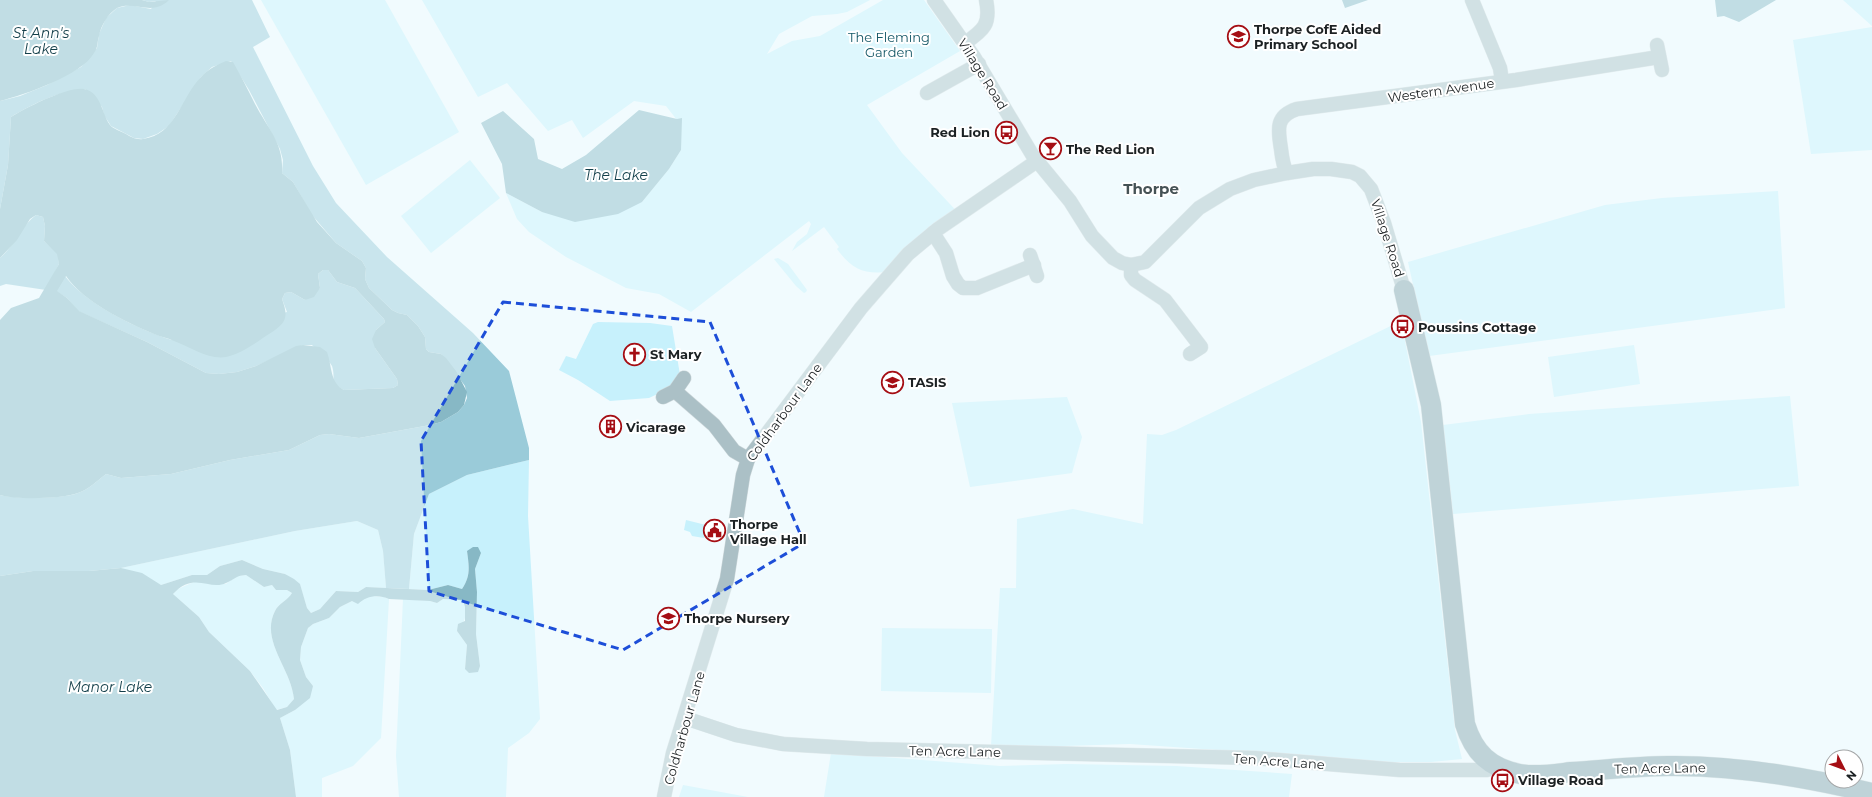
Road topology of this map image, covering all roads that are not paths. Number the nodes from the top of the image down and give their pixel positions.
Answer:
1 (934, 0) edge
2 (986, 0) edge
3 (1472, 0) edge
4 (965, 43) junction
5 (1659, 58) dead end
6 (979, 64) junction
7 (1502, 81) junction
8 (926, 93) dead end
9 (1037, 161) junction
10 (1287, 173) junction
11 (933, 233) junction
12 (1131, 265) junction
13 (1034, 266) dead end
14 (1404, 290) joint
15 (1190, 354) dead end
16 (684, 378) dead end
17 (748, 459) junction
18 (685, 718) junction
19 (1494, 766) junction
20 (1872, 793) edge
21 (664, 797) edge

1 - 4 street, Village Road
2 - 4 street
3 - 7 street
4 - 6 street, Village Road
5 - 7 street, Western Avenue
6 - 8 street
6 - 9 street, Village Road
7 - 10 street, Western Avenue
9 - 11 street, Coldharbour Lane
9 - 12 street, Village Road
10 - 12 street, Village Road
10 - 14 street, Village Road
11 - 13 street
11 - 17 street, Coldharbour Lane
12 - 15 street
14 - 19 street, Village Road
16 - 17 street
17 - 18 street, Coldharbour Lane
18 - 19 street, Ten Acre Lane
18 - 21 street, Coldharbour Lane
19 - 20 street, Ten Acre Lane

